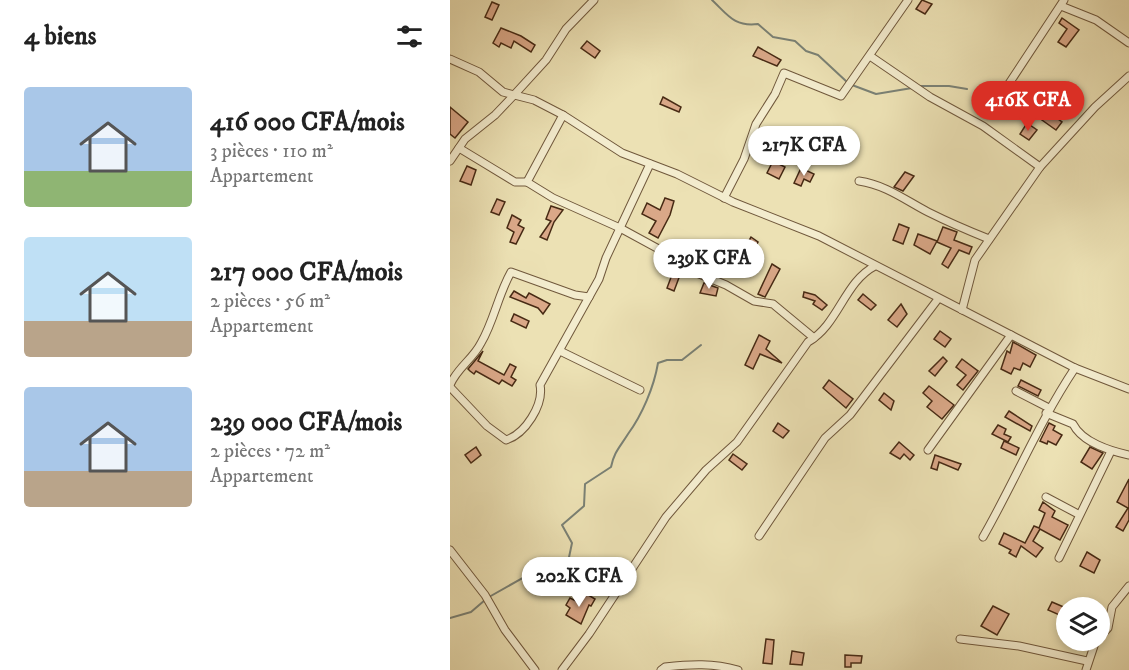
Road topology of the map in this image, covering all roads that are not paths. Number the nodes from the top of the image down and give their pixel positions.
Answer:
1 (594, 0) edge
2 (908, 0) edge
3 (1063, 3) edge
4 (1129, 43) edge
5 (870, 56) junction
6 (450, 59) edge
7 (1129, 76) edge
8 (514, 95) junction
9 (989, 114) dead end
10 (563, 115) junction
11 (459, 148) junction
12 (450, 161) edge
13 (650, 164) junction
14 (1040, 167) junction
15 (859, 181) dead end
16 (527, 182) junction
17 (724, 198) junction
18 (620, 228) junction
19 (989, 239) junction
20 (875, 266) junction
21 (589, 297) junction
22 (938, 299) junction
23 (962, 310) junction
24 (1011, 335) junction
25 (814, 338) junction
26 (560, 351) junction
27 (1076, 368) junction
28 (450, 386) edge
29 (1129, 389) edge
30 (640, 390) dead end
31 (1016, 391) dead end
32 (1047, 410) junction
33 (928, 450) dead end
34 (1111, 451) junction
35 (1129, 455) edge
36 (1046, 497) dead end
37 (1078, 514) junction
38 (759, 536) dead end
39 (983, 537) dead end
40 (450, 550) edge
41 (1059, 558) dead end
42 (1129, 586) edge
43 (1110, 618) edge
44 (960, 639) dead end
45 (1091, 651) edge
46 (1087, 660) junction
47 (535, 670) edge
48 (562, 670) edge
49 (661, 670) edge
50 (738, 670) edge
51 (1086, 670) edge

1 - 8 street
2 - 5 street
3 - 4 street
3 - 9 street
5 - 14 street
5 - 17 street
6 - 8 street
7 - 14 street
8 - 10 street
8 - 11 street
10 - 13 street
10 - 16 street
11 - 12 street
11 - 16 street
13 - 17 street
13 - 18 street
14 - 19 street
15 - 19 street
16 - 18 street
17 - 20 street
18 - 21 street
18 - 25 street
19 - 23 street
20 - 22 street
20 - 25 street
21 - 26 street
21 - 28 street
22 - 23 street
22 - 38 street
23 - 24 street
24 - 27 street
24 - 33 street
25 - 48 street
26 - 28 street
26 - 30 street
27 - 29 street
27 - 32 street
31 - 32 street
32 - 34 street
32 - 39 street
34 - 35 street
34 - 37 street
36 - 37 street
37 - 41 street
40 - 47 street
42 - 43 street
44 - 46 street
45 - 46 street
46 - 51 street
49 - 50 street

